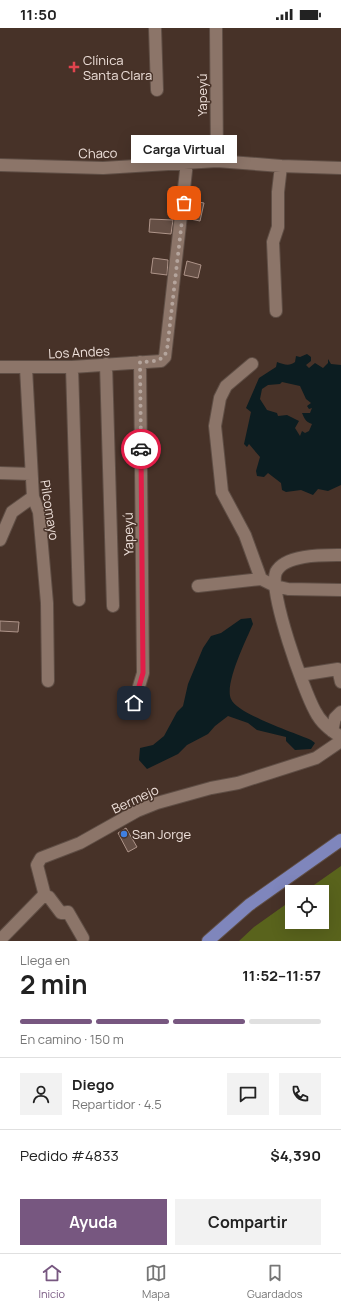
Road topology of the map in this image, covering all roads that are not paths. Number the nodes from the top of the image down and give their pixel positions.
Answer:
1 (155, 28) edge
2 (216, 28) edge
3 (157, 90) dead end
4 (217, 161) junction
5 (187, 162) junction
6 (0, 165) edge
7 (281, 166) junction
8 (341, 168) edge
9 (276, 311) dead end
10 (140, 362) junction
11 (106, 364) junction
12 (252, 364) dead end
13 (0, 367) edge
14 (72, 367) junction
15 (26, 368) junction
16 (0, 473) edge
17 (31, 474) junction
18 (33, 497) junction
19 (0, 540) edge
20 (341, 555) edge
21 (261, 579) junction
22 (198, 586) dead end
23 (275, 586) junction
24 (341, 590) edge
25 (79, 600) dead end
26 (113, 606) dead end
27 (300, 675) junction
28 (48, 681) dead end
29 (341, 682) edge
30 (134, 703) dead end
31 (341, 712) edge
32 (336, 734) edge
33 (341, 741) edge
34 (341, 840) edge
35 (43, 896) junction
36 (83, 938) dead end
37 (0, 940) edge
38 (208, 941) edge

1 - 3 street
2 - 4 street, Yapeyú
4 - 5 street, Chaco
4 - 7 street, Chaco
5 - 6 street, Chaco
5 - 10 street, Los Andes
7 - 8 street, Chaco
7 - 9 street
10 - 11 street, Los Andes
10 - 30 street, Yapeyú
11 - 14 street, Los Andes
11 - 26 street
12 - 21 street
13 - 15 street, Los Andes
14 - 15 street, Los Andes
14 - 25 street
15 - 17 street, Pilcomayo
16 - 17 street
17 - 18 street, Pilcomayo
18 - 19 street
18 - 28 street, Pilcomayo
20 - 23 street
21 - 22 street
21 - 23 street
23 - 24 street
23 - 27 street
27 - 29 street
27 - 32 street
31 - 32 street
33 - 35 street, Bermejo
34 - 38 main road
35 - 36 street
35 - 37 street

